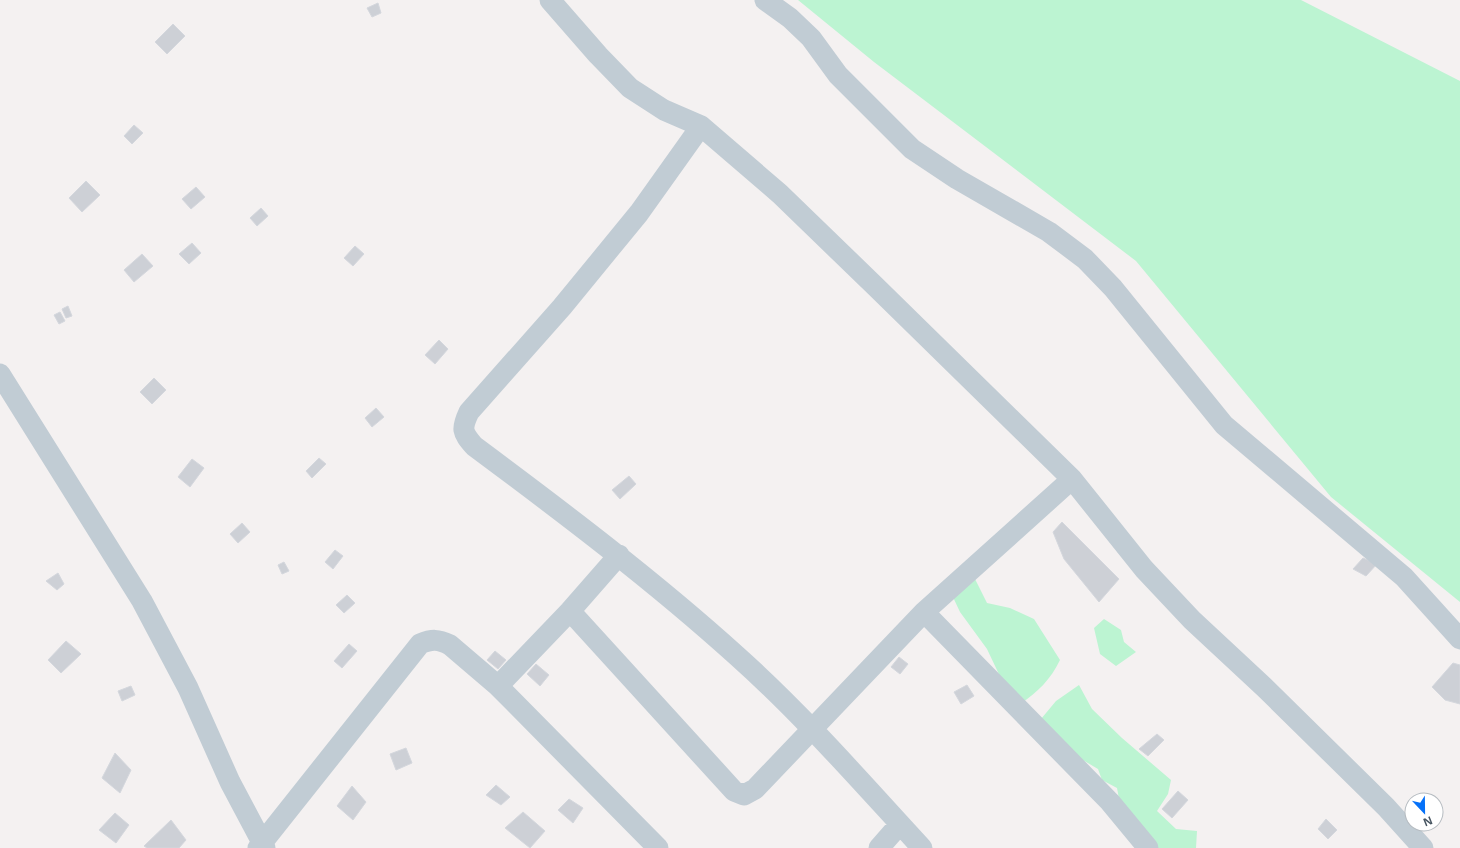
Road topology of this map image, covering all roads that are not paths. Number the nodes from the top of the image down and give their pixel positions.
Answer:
1 (550, 0) edge
2 (765, 0) edge
3 (701, 126) junction
4 (0, 374) edge
5 (1072, 479) junction
6 (619, 555) junction
7 (570, 611) junction
8 (924, 612) junction
9 (1460, 639) edge
10 (498, 686) junction
11 (812, 729) junction
12 (900, 824) junction
13 (264, 847) edge
14 (658, 848) edge
15 (879, 848) edge
16 (922, 848) edge
17 (1148, 848) edge
18 (1423, 848) edge

1 - 3 street
2 - 9 street
3 - 5 street
3 - 6 street
4 - 13 street
5 - 8 street
5 - 18 street
6 - 7 street
6 - 11 street
7 - 10 street
7 - 11 street
8 - 11 street
8 - 17 street
10 - 13 street
10 - 14 street
11 - 12 street
12 - 15 street
12 - 16 street

